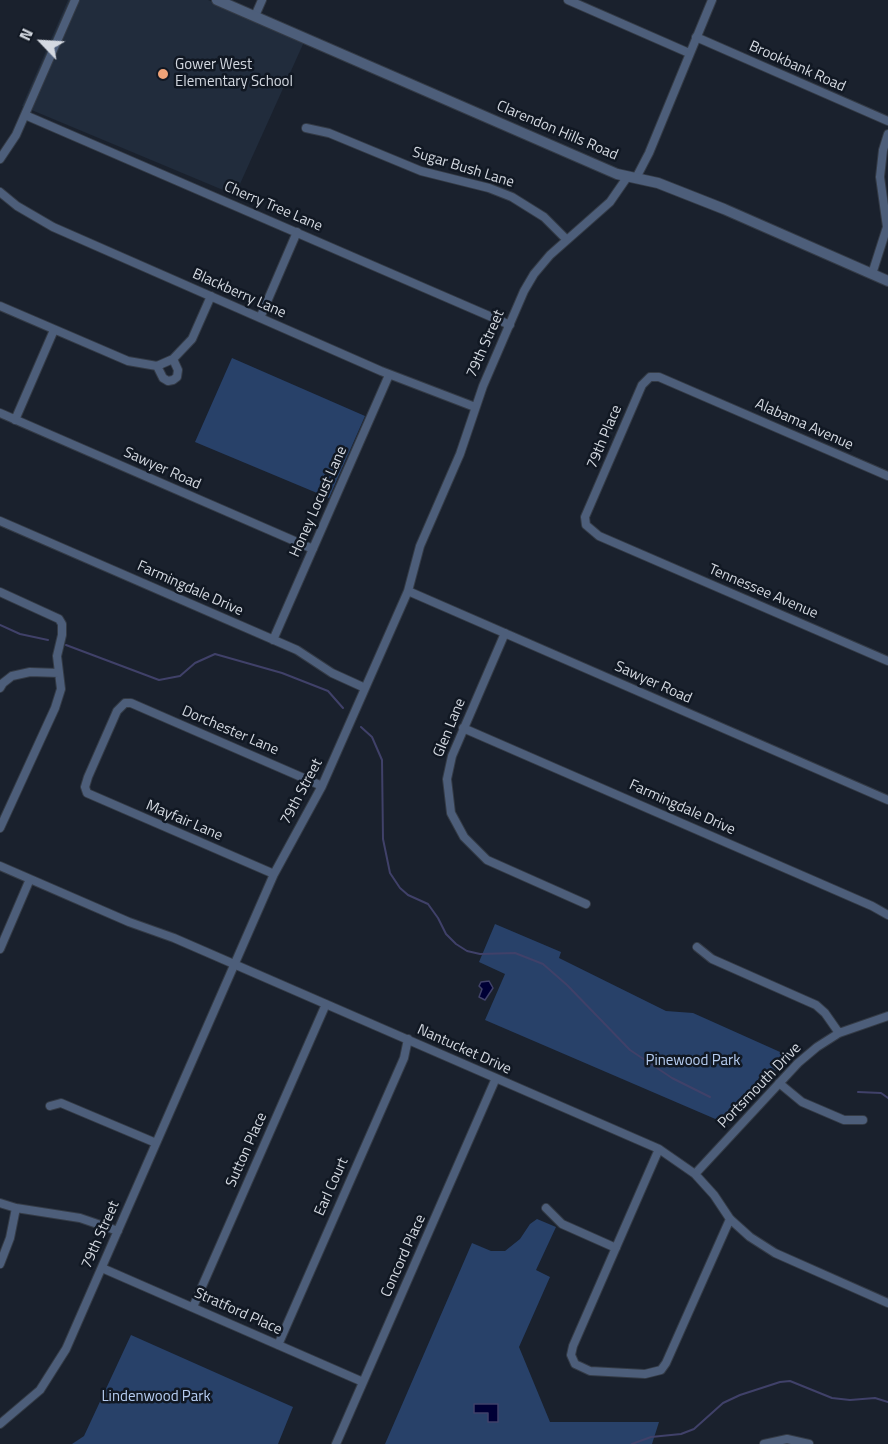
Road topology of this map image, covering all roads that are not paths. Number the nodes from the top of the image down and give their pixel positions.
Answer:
1 (75, 0) edge
2 (217, 0) edge
3 (262, 0) edge
4 (568, 0) edge
5 (712, 0) edge
6 (255, 16) junction
7 (696, 37) junction
8 (689, 53) junction
9 (25, 115) junction
10 (888, 121) edge
11 (306, 128) dead end
12 (888, 134) edge
13 (0, 159) edge
14 (632, 177) junction
15 (0, 192) edge
16 (297, 232) junction
17 (567, 240) junction
18 (872, 274) junction
19 (888, 281) edge
20 (211, 296) junction
21 (0, 306) edge
22 (260, 318) junction
23 (510, 325) junction
24 (54, 330) junction
25 (173, 359) junction
26 (157, 366) junction
27 (389, 375) junction
28 (710, 398) joint
29 (475, 407) junction
30 (0, 413) edge
31 (15, 420) junction
32 (888, 476) edge
33 (0, 521) edge
34 (628, 548) joint
35 (313, 549) junction
36 (408, 591) junction
37 (0, 592) edge
38 (505, 633) junction
39 (273, 640) junction
40 (888, 661) edge
41 (59, 673) junction
42 (0, 688) edge
43 (365, 688) junction
44 (463, 728) junction
45 (322, 786) junction
46 (85, 791) joint
47 (888, 800) edge
48 (0, 828) edge
49 (0, 866) edge
50 (274, 874) junction
51 (30, 879) junction
52 (586, 904) dead end
53 (888, 915) edge
54 (697, 947) dead end
55 (0, 949) edge
56 (235, 964) junction
57 (326, 1004) junction
58 (888, 1016) edge
59 (839, 1033) junction
60 (408, 1039) junction
61 (496, 1078) junction
62 (779, 1083) junction
63 (51, 1106) dead end
64 (863, 1120) dead end
65 (156, 1143) junction
66 (659, 1149) junction
67 (695, 1174) junction
68 (0, 1203) edge
69 (16, 1208) junction
70 (546, 1208) dead end
71 (729, 1219) junction
72 (118, 1232) junction
73 (616, 1248) junction
74 (0, 1264) edge
75 (102, 1268) junction
76 (888, 1303) edge
77 (193, 1307) junction
78 (278, 1345) junction
79 (363, 1382) junction
80 (0, 1424) edge
81 (336, 1444) edge
82 (764, 1444) edge
83 (809, 1444) edge

1 - 9 street
2 - 6 street, Clarendon Hills Road
3 - 6 street
4 - 8 street
5 - 7 street, 79th Street
6 - 14 street, Clarendon Hills Road
7 - 8 street, 79th Street
7 - 10 street, Brookbank Road
8 - 14 street, 79th Street
9 - 13 street
9 - 16 street, Cherry Tree Lane
11 - 17 street, Sugar Bush Lane
12 - 18 street
14 - 17 street, 79th Street
14 - 18 street, Clarendon Hills Road
15 - 20 street, Blackberry Lane
16 - 22 street
16 - 23 street, Cherry Tree Lane
17 - 23 street, 79th Street
18 - 19 street, Clarendon Hills Road
20 - 22 street, Blackberry Lane
20 - 25 street
21 - 24 street
22 - 27 street, Blackberry Lane
23 - 29 street, 79th Street
24 - 26 street
24 - 31 street
25 - 26 street
25 - 26 street
27 - 29 street, Blackberry Lane
27 - 35 street, Honey Locust Lane
28 - 32 street, Alabama Avenue
28 - 34 street, 79th Place
29 - 36 street, 79th Street
30 - 31 street, Sawyer Road
31 - 35 street, Sawyer Road
33 - 39 street, Farmingdale Drive
34 - 40 street, Tennessee Avenue
35 - 39 street, Honey Locust Lane
36 - 38 street, Sawyer Road
36 - 43 street, 79th Street
37 - 41 street
38 - 44 street, Glen Lane
38 - 47 street, Sawyer Road
39 - 43 street, Farmingdale Drive
41 - 42 street
41 - 48 street
43 - 45 street, 79th Street
44 - 52 street, Glen Lane
44 - 53 street, Farmingdale Drive
45 - 46 street, Dorchester Lane
45 - 50 street, 79th Street
46 - 50 street, Mayfair Lane
49 - 51 street, Nantucket Drive
50 - 56 street, 79th Street
51 - 55 street
51 - 56 street, Nantucket Drive
54 - 59 street
56 - 57 street, Nantucket Drive
56 - 65 street, 79th Street
57 - 60 street, Nantucket Drive
57 - 77 street, Sutton Place
58 - 59 street, Portsmouth Drive
59 - 62 street, Portsmouth Drive
60 - 61 street, Nantucket Drive
60 - 78 street, Earl Court
61 - 66 street, Nantucket Drive
61 - 79 street, Concord Place
62 - 64 street
62 - 67 street, Portsmouth Drive
63 - 65 street
65 - 72 street, 79th Street
66 - 67 street, Nantucket Drive
66 - 73 street
67 - 71 street, Nantucket Drive
68 - 69 street
69 - 72 street
69 - 74 street
70 - 73 street
71 - 73 street
71 - 76 street, Nantucket Drive
72 - 75 street, 79th Street
75 - 77 street, Stratford Place
75 - 80 street, 79th Street
77 - 78 street, Stratford Place
78 - 79 street, Stratford Place
79 - 81 street, Concord Place
82 - 83 street

